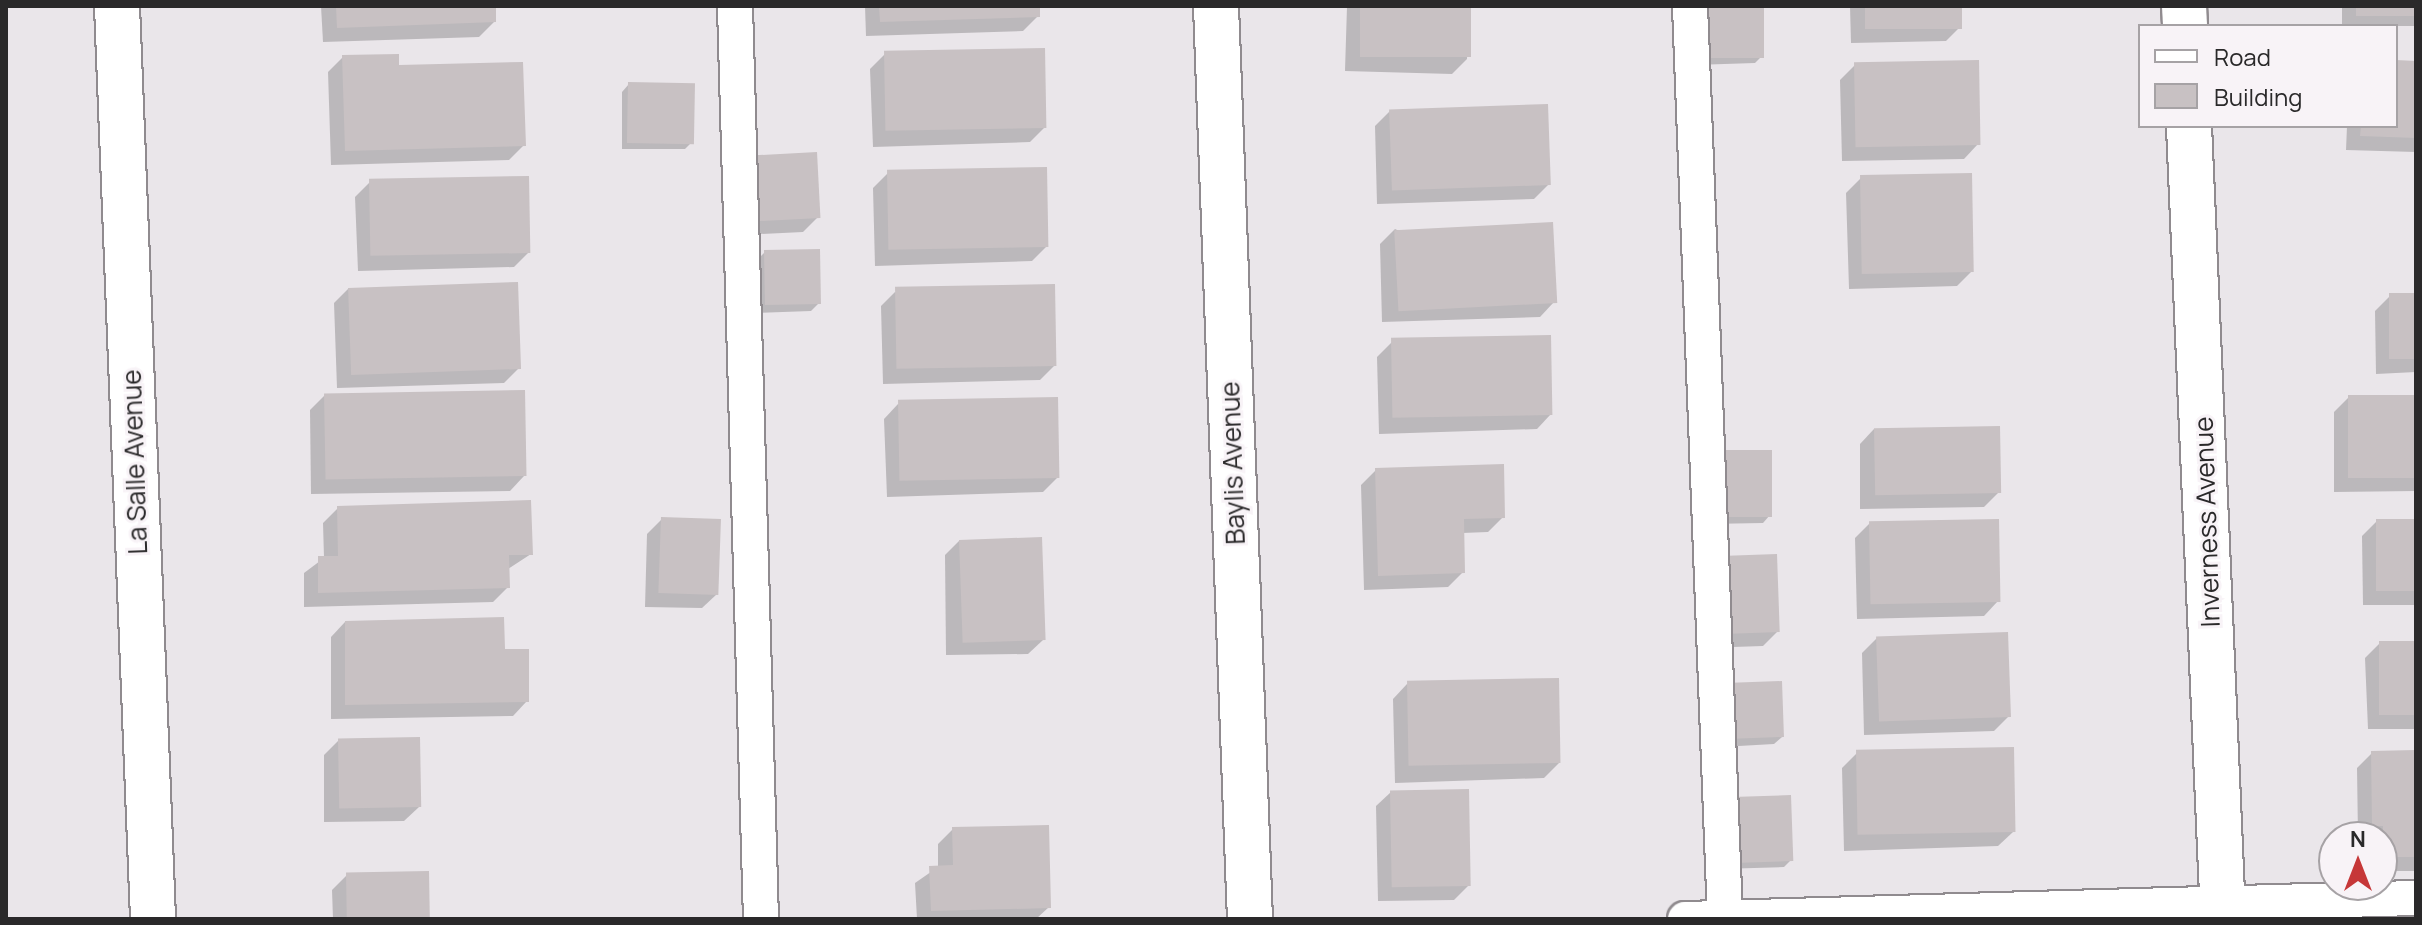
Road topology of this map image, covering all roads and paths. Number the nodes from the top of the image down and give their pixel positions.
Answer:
1 (117, 6) edge
2 (735, 6) edge
3 (1216, 6) edge
4 (1690, 6) edge
5 (2189, 128) edge
6 (2416, 898) edge
7 (2223, 912) edge
8 (1725, 918) edge
9 (153, 919) edge
10 (761, 919) edge
11 (1250, 919) edge
12 (1685, 919) edge

1 - 9 street, La Salle Avenue
2 - 10 lane
3 - 11 street, Baylis Avenue
4 - 8 lane
5 - 7 street, Inverness Avenue
6 - 7 lane
7 - 8 lane
8 - 12 lane

